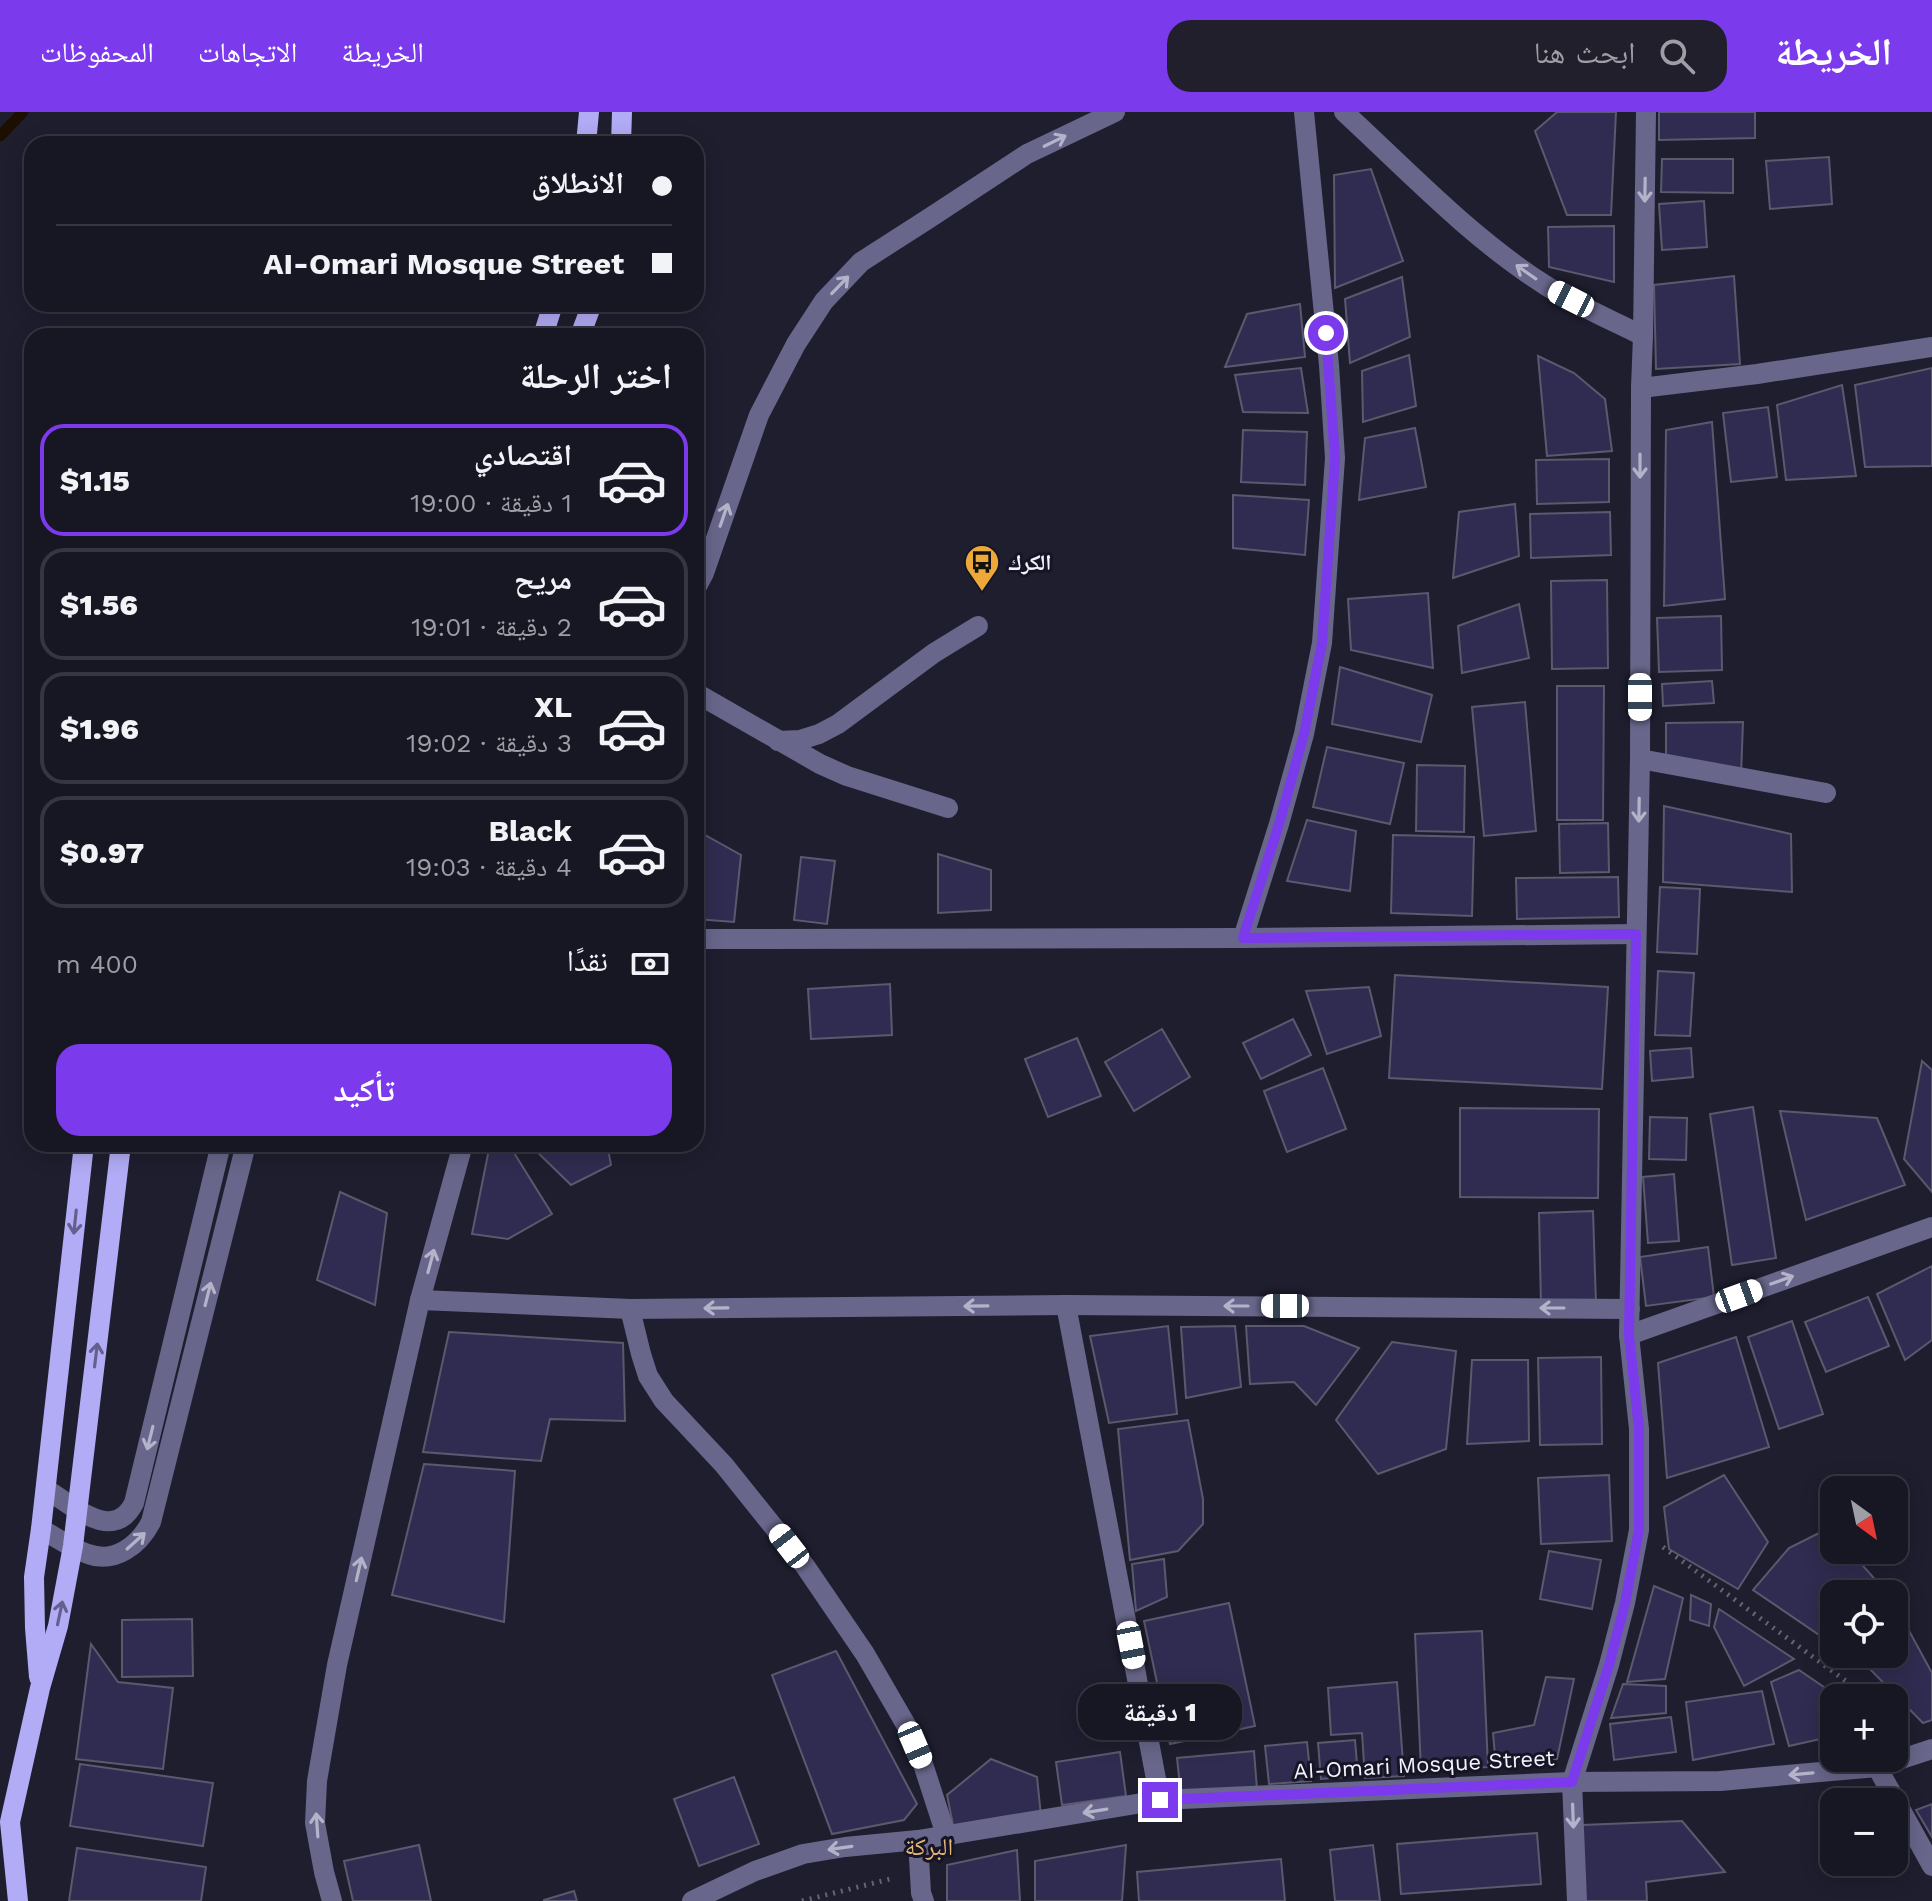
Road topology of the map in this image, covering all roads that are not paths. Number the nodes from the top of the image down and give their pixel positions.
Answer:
1 (589, 112) edge
2 (622, 112) edge
3 (1115, 112) edge
4 (1304, 112) edge
5 (1344, 112) edge
6 (1646, 112) edge
7 (587, 136) edge
8 (621, 136) edge
9 (1643, 336) junction
10 (1932, 347) edge
11 (1641, 388) junction
12 (704, 573) edge
13 (978, 626) dead end
14 (704, 698) edge
15 (778, 741) junction
16 (1640, 759) junction
17 (1826, 793) dead end
18 (948, 808) dead end
19 (1636, 934) junction
20 (1243, 938) junction
21 (704, 939) edge
22 (83, 1152) edge
23 (120, 1152) edge
24 (219, 1152) edge
25 (244, 1152) edge
26 (461, 1152) edge
27 (1932, 1227) edge
28 (420, 1300) junction
29 (1066, 1305) junction
30 (630, 1309) junction
31 (1630, 1309) junction
32 (1629, 1335) junction
33 (46, 1489) junction
34 (77, 1508) junction
35 (41, 1529) junction
36 (73, 1546) junction
37 (40, 1688) junction
38 (1932, 1749) edge
39 (1908, 1757) edge
40 (1821, 1772) edge
41 (1880, 1772) edge
42 (1572, 1782) junction
43 (1160, 1800) junction
44 (946, 1835) junction
45 (918, 1840) junction
46 (1932, 1866) edge
47 (18, 1901) edge
48 (332, 1901) edge
49 (692, 1901) edge
50 (924, 1901) edge
51 (1577, 1901) edge

1 - 7 main road
2 - 8 main road
12 -> 3 street
4 - 20 street
9 -> 5 street
6 -> 9 street
9 - 11 street
10 - 11 street
11 -> 16 street
13 - 15 street
14 - 15 street
15 - 18 street
16 - 17 street
16 -> 19 street
19 - 20 street
19 - 31 street
20 - 21 street
22 -> 33 main road
34 -> 23 main road
24 -> 34 street
36 -> 25 street
28 -> 26 street
32 -> 27 street
28 - 30 street
48 -> 28 street
29 -> 30 street
31 -> 29 street
29 - 43 street
30 - 44 street
31 - 32 street
32 - 42 street
33 - 34 street
33 - 35 main road
34 - 36 main road
35 - 36 street
35 - 37 main road
37 -> 36 main road
37 - 47 main road
38 - 39 street, AI-Omari Mosque Street
40 -> 42 street, AI-Omari Mosque Street
41 - 46 street
42 - 43 street, AI-Omari Mosque Street
42 -> 51 street
43 -> 44 street, AI-Omari Mosque Street
44 - 45 street, AI-Omari Mosque Street
45 -> 49 street, AI-Omari Mosque Street
45 - 50 street

